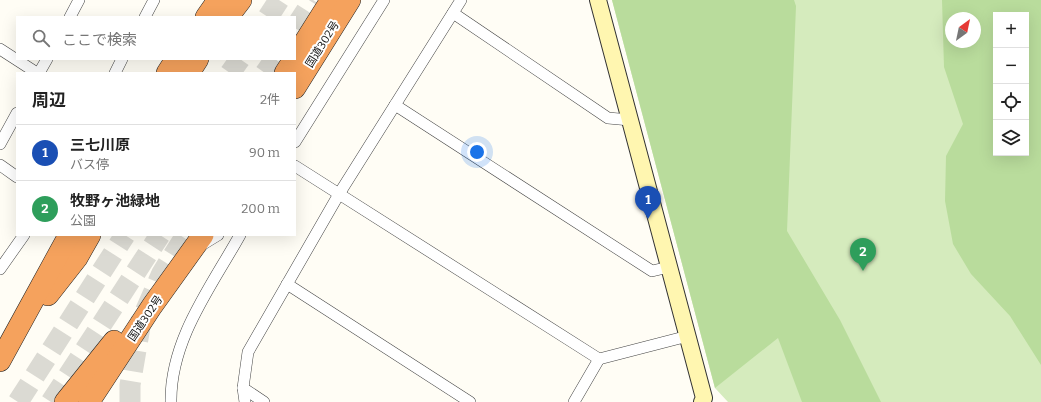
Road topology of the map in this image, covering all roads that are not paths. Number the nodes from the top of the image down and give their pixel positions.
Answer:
1 (79, 0) edge
2 (154, 0) edge
3 (218, 0) edge
4 (240, 0) edge
5 (331, 0) edge
6 (350, 0) edge
7 (384, 0) edge
8 (461, 0) edge
9 (598, 0) edge
10 (453, 13) junction
11 (71, 16) edge
12 (146, 16) edge
13 (207, 16) edge
14 (229, 16) edge
15 (0, 49) edge
16 (296, 55) edge
17 (16, 59) edge
18 (17, 60) edge
19 (46, 60) edge
20 (122, 60) edge
21 (175, 60) edge
22 (197, 60) edge
23 (293, 60) edge
24 (36, 72) edge
25 (39, 72) edge
26 (116, 72) edge
27 (168, 72) edge
28 (189, 72) edge
29 (286, 72) edge
30 (296, 86) edge
31 (395, 105) junction
32 (16, 115) edge
33 (630, 120) junction
34 (296, 140) edge
35 (0, 144) edge
36 (0, 165) edge
37 (296, 167) edge
38 (16, 176) edge
39 (338, 194) junction
40 (23, 236) edge
41 (69, 236) edge
42 (89, 236) edge
43 (216, 236) edge
44 (239, 236) edge
45 (195, 247) edge
46 (669, 267) junction
47 (0, 269) edge
48 (287, 284) junction
49 (152, 306) junction
50 (688, 336) junction
51 (13, 340) junction
52 (599, 359) junction
53 (0, 361) edge
54 (243, 388) junction
55 (705, 401) edge
56 (65, 402) edge
57 (89, 402) edge
58 (104, 402) edge
59 (172, 402) edge
60 (245, 402) edge
61 (264, 402) edge
62 (470, 402) edge
63 (574, 402) edge

1 - 11 street
2 - 12 street
3 - 13 highway
4 - 14 highway
5 - 16 highway
6 - 30 highway, 国道302号
7 - 34 street
8 - 10 street
9 - 33 street
10 - 31 street
10 - 33 street
15 - 17 street
18 - 24 street
19 - 25 street
20 - 26 street
21 - 27 highway
22 - 28 highway
23 - 29 highway
31 - 39 street
31 - 46 street
32 - 35 street
33 - 46 street
36 - 38 street
37 - 39 street
39 - 48 street
39 - 52 street
40 - 47 street
41 - 51 highway
42 - 51 highway
43 - 45 street
44 - 59 street
45 - 49 highway, 国道302号
45 - 56 highway
46 - 50 street
48 - 54 street
48 - 62 street
49 - 57 highway, 国道302号
49 - 58 highway
50 - 52 street
50 - 55 street
51 - 53 highway
52 - 63 street
54 - 60 street
54 - 61 street

